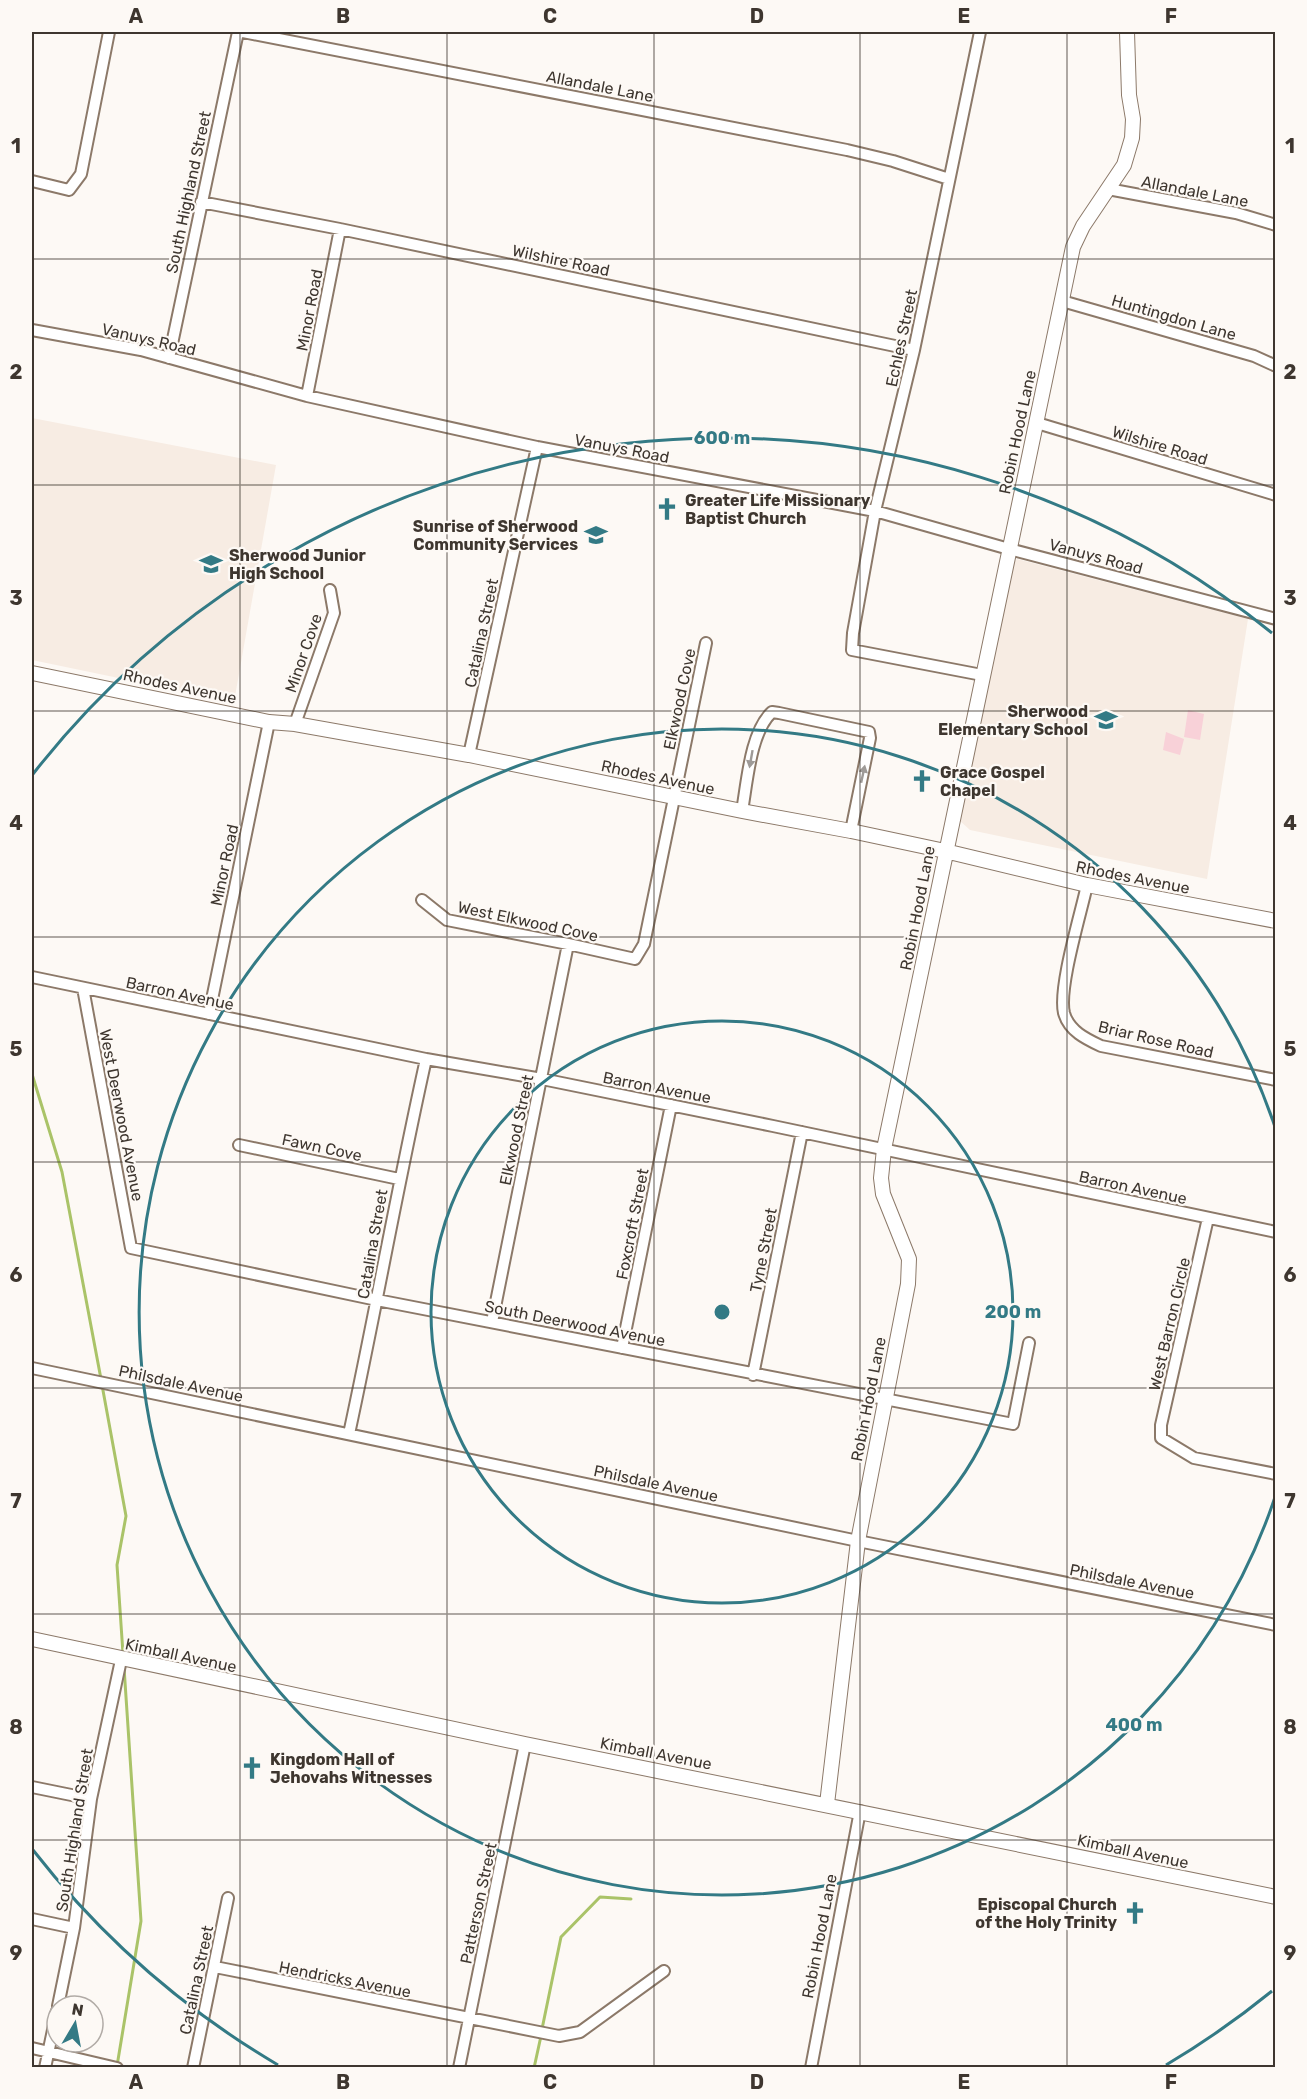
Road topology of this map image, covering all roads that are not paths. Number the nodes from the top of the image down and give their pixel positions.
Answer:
1 (109, 32) edge
2 (238, 32) edge
3 (243, 32) edge
4 (980, 32) edge
5 (1127, 32) edge
6 (949, 179) junction
7 (32, 182) edge
8 (1108, 189) junction
9 (201, 202) junction
10 (1275, 225) edge
11 (340, 229) junction
12 (1062, 302) junction
13 (32, 330) edge
14 (914, 350) junction
15 (169, 358) junction
16 (1275, 366) edge
17 (307, 396) junction
18 (1037, 423) junction
19 (537, 447) junction
20 (1275, 495) edge
21 (875, 511) junction
22 (1009, 549) junction
23 (330, 591) dead end
24 (1275, 619) edge
25 (706, 643) dead end
26 (32, 673) edge
27 (982, 675) junction
28 (269, 722) junction
29 (295, 724) junction
30 (469, 755) junction
31 (673, 798) junction
32 (742, 812) junction
33 (851, 831) junction
34 (945, 851) junction
35 (1087, 885) junction
36 (422, 900) dead end
37 (1275, 921) edge
38 (568, 944) junction
39 (32, 976) edge
40 (83, 988) junction
41 (209, 1014) junction
42 (426, 1059) junction
43 (542, 1079) junction
44 (1275, 1080) edge
45 (671, 1105) junction
46 (802, 1132) junction
47 (239, 1145) dead end
48 (884, 1149) junction
49 (399, 1179) junction
50 (1208, 1218) junction
51 (1275, 1232) edge
52 (131, 1248) joint
53 (377, 1300) junction
54 (492, 1322) junction
55 (1029, 1343) dead end
56 (622, 1348) junction
57 (32, 1368) edge
58 (753, 1375) junction
59 (884, 1400) junction
60 (350, 1434) junction
61 (1275, 1474) edge
62 (858, 1541) junction
63 (1275, 1625) edge
64 (32, 1639) edge
65 (121, 1660) junction
66 (525, 1744) junction
67 (32, 1787) edge
68 (91, 1799) junction
69 (827, 1804) junction
70 (860, 1811) junction
71 (1275, 1897) edge
72 (228, 1898) dead end
73 (32, 1919) edge
74 (74, 1928) junction
75 (215, 1967) junction
76 (664, 1971) dead end
77 (60, 1994) edge
78 (469, 2019) junction
79 (62, 2054) edge
80 (117, 2067) edge
81 (193, 2067) edge
82 (459, 2067) edge
83 (811, 2067) edge

1 - 7 street
2 - 9 street, South Highland Street
3 - 6 street, Allandale Lane
4 - 6 street, Echles Street
5 - 8 main road, Robin Hood Lane
6 - 14 street, Echles Street
8 - 10 street, Allandale Lane
8 - 12 main road, Robin Hood Lane
9 - 11 street, Wilshire Road
9 - 15 street, South Highland Street
11 - 14 street, Wilshire Road
11 - 17 street, Minor Road
12 - 16 street, Huntingdon Lane
12 - 18 main road, Robin Hood Lane
13 - 15 street, Vanuys Road
14 - 21 street, Echles Street
15 - 17 street, Vanuys Road
17 - 19 street, Vanuys Road
18 - 20 street, Wilshire Road
18 - 22 main road, Robin Hood Lane
19 - 21 street, Vanuys Road
19 - 30 street, Catalina Street
21 - 22 street, Vanuys Road
21 - 27 street, Echles Street
22 - 24 street, Vanuys Road
22 - 27 main road, Robin Hood Lane
23 - 29 street, Minor Cove
25 - 31 street, Elkwood Cove
26 - 28 main road, Rhodes Avenue
27 - 34 main road, Robin Hood Lane
28 - 29 main road, Rhodes Avenue
28 - 41 street, Minor Road
29 - 30 main road, Rhodes Avenue
30 - 31 main road, Rhodes Avenue
31 - 32 main road, Rhodes Avenue
31 - 38 street, West Elkwood Cove
32 - 33 main road, Rhodes Avenue
33 -> 32 street
33 - 34 main road, Rhodes Avenue
34 - 35 main road, Rhodes Avenue
34 - 48 main road, Robin Hood Lane
35 - 37 main road, Rhodes Avenue
35 - 44 street, Briar Rose Road
36 - 38 street, West Elkwood Cove
38 - 43 street, Elkwood Street
39 - 40 street, Barron Avenue
40 - 41 street, Barron Avenue
40 - 52 street, West Deerwood Avenue
41 - 42 street, Barron Avenue
42 - 43 street, Barron Avenue
42 - 49 street, Catalina Street
43 - 45 street, Barron Avenue
43 - 54 street, Elkwood Street
45 - 46 street, Barron Avenue
45 - 56 street, Foxcroft Street
46 - 48 street, Barron Avenue
46 - 58 street, Tyne Street
47 - 49 street, Fawn Cove
48 - 50 street, Barron Avenue
48 - 59 main road, Robin Hood Lane
49 - 53 street, Catalina Street
50 - 51 street, Barron Avenue
50 - 61 street, West Barron Circle
52 - 53 street, South Deerwood Avenue
53 - 54 street, South Deerwood Avenue
53 - 60 street, Catalina Street
54 - 56 street, South Deerwood Avenue
55 - 59 street, South Deerwood Avenue
56 - 58 street, South Deerwood Avenue
57 - 60 street, Philsdale Avenue
58 - 59 street, South Deerwood Avenue
59 - 62 main road, Robin Hood Lane
60 - 62 street, Philsdale Avenue
62 - 63 street, Philsdale Avenue
62 - 69 main road, Robin Hood Lane
64 - 65 main road, Kimball Avenue
65 - 66 main road, Kimball Avenue
65 - 68 street, South Highland Street
66 - 69 main road, Kimball Avenue
66 - 78 street, Patterson Street
67 - 68 street
68 - 74 street, South Highland Street
69 - 70 main road, Kimball Avenue
70 - 71 main road, Kimball Avenue
70 - 83 street, Robin Hood Lane
72 - 75 street, Catalina Street
73 - 74 street
74 - 77 street, South Highland Street
75 - 78 street, Hendricks Avenue
75 - 81 street, Catalina Street
76 - 78 street, Hendricks Avenue
78 - 82 street, Patterson Street
79 - 80 street

